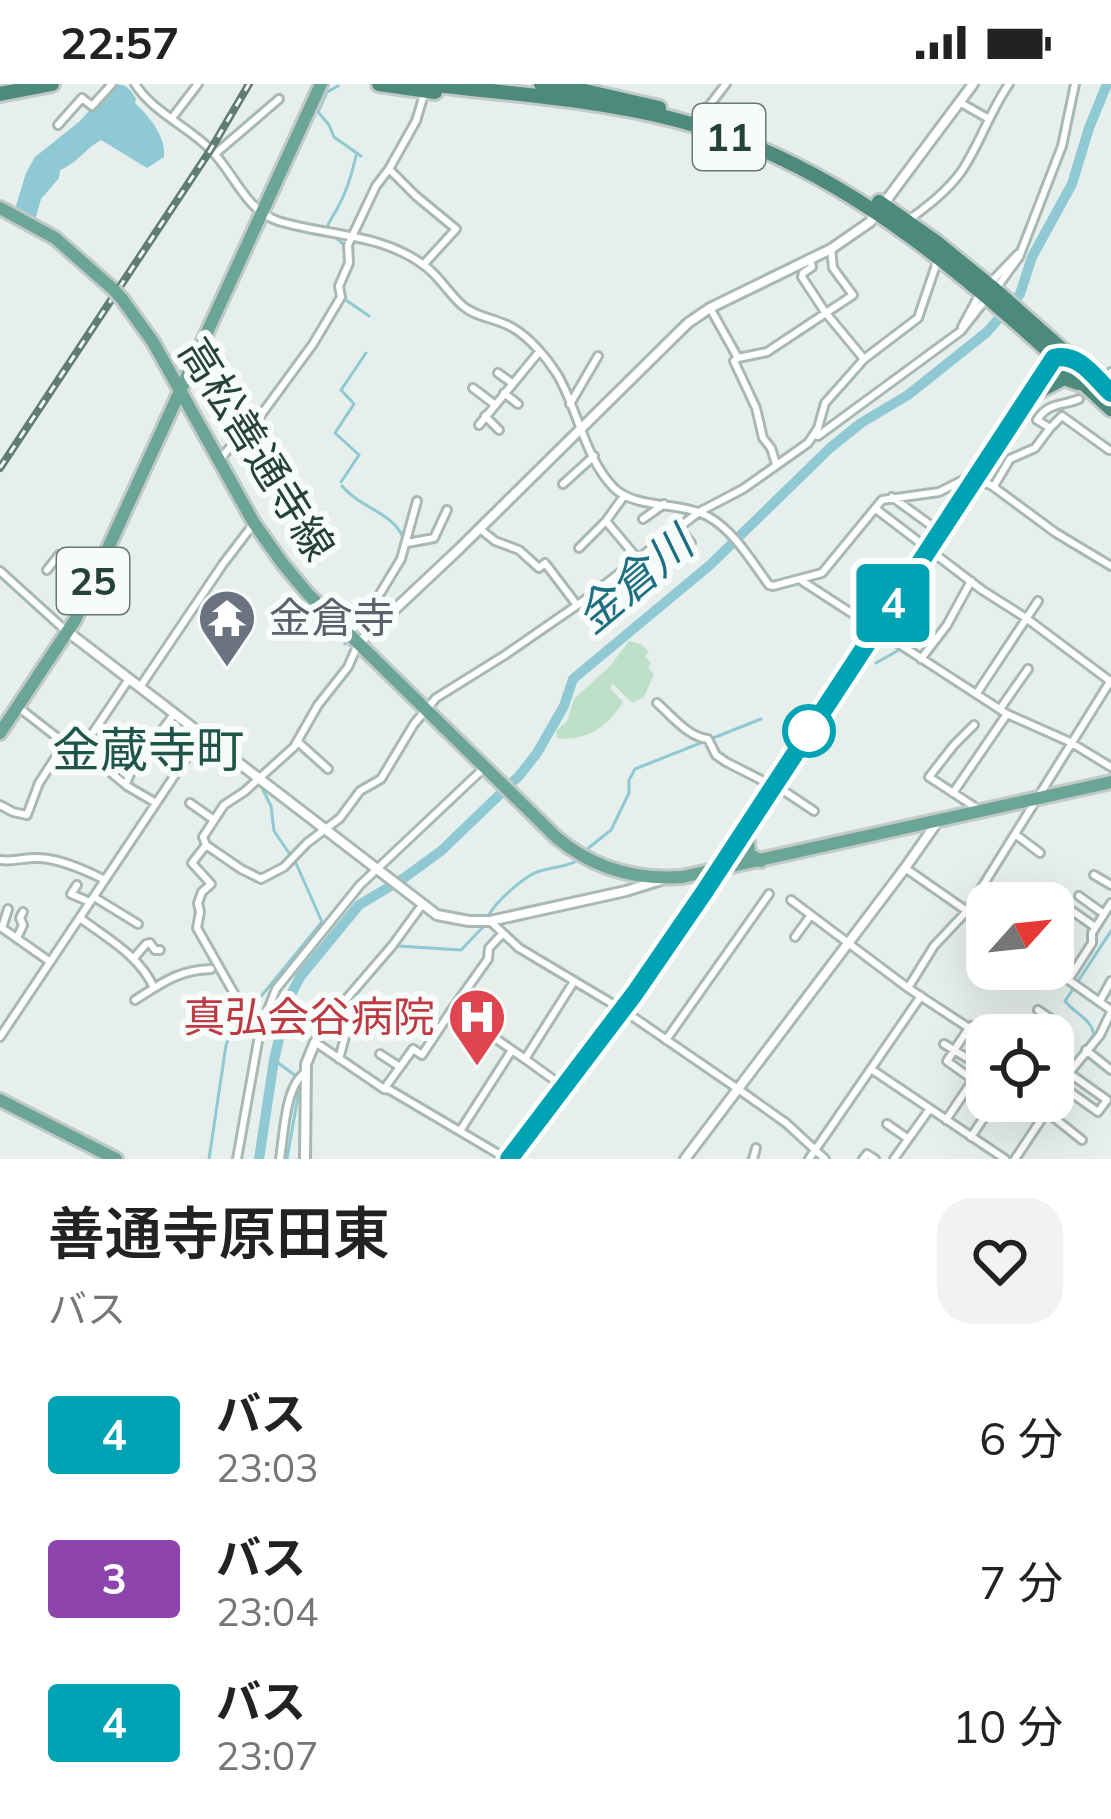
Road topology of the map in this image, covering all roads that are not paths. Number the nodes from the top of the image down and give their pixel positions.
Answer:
1 (22, 84) edge
2 (52, 84) edge
3 (112, 84) edge
4 (135, 84) edge
5 (198, 84) edge
6 (321, 84) edge
7 (379, 84) edge
8 (490, 84) edge
9 (541, 84) edge
10 (725, 84) edge
11 (973, 84) edge
12 (1009, 84) edge
13 (1076, 84) edge
14 (427, 88) edge
15 (0, 91) edge
16 (279, 99) dead end
17 (961, 104) junction
18 (675, 113) junction
19 (172, 118) junction
20 (698, 119) junction
21 (989, 119) junction
22 (58, 125) dead end
23 (215, 154) junction
24 (389, 169) junction
25 (882, 209) junction
26 (6, 211) edge
27 (262, 213) junction
28 (908, 221) junction
29 (352, 235) junction
30 (831, 249) junction
31 (810, 258) junction
32 (939, 258) junction
33 (424, 264) junction
34 (988, 292) junction
35 (710, 308) junction
36 (827, 314) junction
37 (153, 342) junction
38 (202, 346) junction
39 (539, 352) junction
40 (598, 356) dead end
41 (738, 358) junction
42 (1060, 358) junction
43 (864, 359) junction
44 (190, 370) junction
45 (498, 373) dead end
46 (512, 383) junction
47 (230, 386) junction
48 (473, 388) dead end
49 (504, 392) junction
50 (1111, 393) edge
51 (241, 394) dead end
52 (222, 395) dead end
53 (1086, 395) junction
54 (494, 404) junction
55 (518, 404) dead end
56 (570, 404) junction
57 (177, 405) junction
58 (1111, 414) edge
59 (485, 416) junction
60 (479, 425) dead end
61 (1050, 428) junction
62 (580, 429) junction
63 (499, 430) dead end
64 (814, 435) junction
65 (211, 446) junction
66 (1109, 450) edge
67 (594, 456) junction
68 (222, 457) dead end
69 (776, 464) junction
70 (984, 482) junction
71 (563, 484) dead end
72 (624, 496) junction
73 (892, 496) junction
74 (416, 501) dead end
75 (664, 504) junction
76 (876, 508) junction
77 (446, 511) dead end
78 (698, 512) junction
79 (643, 519) dead end
80 (606, 521) junction
81 (254, 523) junction
82 (932, 526) dead end
83 (678, 527) junction
84 (480, 529) junction
85 (661, 540) junction
86 (407, 543) junction
87 (692, 543) dead end
88 (579, 548) dead end
89 (932, 551) junction
90 (39, 556) dead end
91 (640, 556) junction
92 (677, 560) dead end
93 (1111, 566) edge
94 (0, 571) edge
95 (622, 571) junction
96 (661, 574) dead end
97 (94, 577) junction
98 (801, 580) junction
99 (971, 581) junction
100 (635, 588) dead end
101 (1038, 601) dead end
102 (577, 605) junction
103 (1026, 618) junction
104 (68, 632) junction
105 (879, 632) junction
106 (353, 639) junction
107 (920, 659) junction
108 (1028, 669) dead end
109 (129, 680) junction
110 (1110, 681) edge
111 (140, 688) junction
112 (977, 693) junction
113 (657, 703) dead end
114 (17, 707) junction
115 (425, 709) junction
116 (1004, 711) junction
117 (174, 714) junction
118 (974, 725) dead end
119 (0, 733) edge
120 (202, 735) junction
121 (298, 742) junction
122 (1070, 742) junction
123 (64, 743) junction
124 (972, 746) dead end
125 (77, 749) junction
126 (981, 752) junction
127 (317, 759) junction
128 (1111, 767) edge
129 (310, 768) dead end
130 (484, 768) junction
131 (328, 769) dead end
132 (260, 779) junction
133 (1111, 782) edge
134 (126, 784) junction
135 (777, 788) junction
136 (953, 793) junction
137 (1039, 798) junction
138 (207, 799) dead end
139 (190, 802) dead end
140 (156, 803) junction
141 (0, 805) edge
142 (198, 809) junction
143 (814, 811) dead end
144 (981, 811) junction
145 (214, 820) junction
146 (938, 821) junction
147 (327, 830) junction
148 (1015, 834) junction
149 (748, 841) junction
150 (206, 845) junction
151 (1040, 853) dead end
152 (0, 860) edge
153 (761, 861) junction
154 (905, 868) junction
155 (377, 870) junction
156 (724, 870) junction
157 (1094, 875) dead end
158 (692, 876) junction
159 (105, 880) junction
160 (633, 882) junction
161 (985, 882) edge
162 (76, 885) dead end
163 (1111, 885) edge
164 (769, 893) dead end
165 (701, 896) junction
166 (1079, 896) dead end
167 (92, 900) junction
168 (791, 900) dead end
169 (1111, 903) edge
170 (422, 905) junction
171 (8, 909) dead end
172 (966, 910) edge
173 (23, 912) dead end
174 (966, 912) edge
175 (1074, 912) edge
176 (1104, 914) junction
177 (811, 915) junction
178 (80, 918) junction
179 (490, 921) junction
180 (138, 924) dead end
181 (1095, 927) junction
182 (503, 933) junction
183 (794, 937) dead end
184 (16, 938) junction
185 (848, 944) junction
186 (160, 950) dead end
187 (134, 958) junction
188 (49, 962) junction
189 (211, 969) dead end
190 (1074, 971) edge
191 (1111, 981) edge
192 (573, 982) junction
193 (1074, 983) edge
194 (154, 988) junction
195 (908, 988) junction
196 (920, 995) junction
197 (135, 1000) dead end
198 (1100, 1001) junction
199 (453, 1008) junction
200 (339, 1010) junction
201 (1111, 1011) edge
202 (626, 1013) junction
203 (261, 1024) junction
204 (966, 1026) edge
205 (439, 1030) junction
206 (966, 1032) edge
207 (0, 1037) edge
208 (449, 1037) dead end
209 (666, 1040) junction
210 (315, 1042) junction
211 (944, 1044) dead end
212 (955, 1049) junction
213 (512, 1050) junction
214 (1086, 1050) junction
215 (380, 1054) dead end
216 (966, 1056) edge
217 (339, 1059) junction
218 (525, 1059) junction
219 (1074, 1066) edge
220 (400, 1067) junction
221 (871, 1069) junction
222 (1111, 1070) edge
223 (300, 1075) junction
224 (966, 1075) edge
225 (1074, 1076) edge
226 (565, 1087) junction
227 (383, 1089) junction
228 (738, 1089) junction
229 (966, 1090) edge
230 (1074, 1095) edge
231 (1109, 1097) edge
232 (0, 1100) edge
233 (929, 1110) junction
234 (946, 1120) junction
235 (981, 1122) edge
236 (1040, 1122) edge
237 (1061, 1122) edge
238 (887, 1124) dead end
239 (460, 1131) junction
240 (971, 1137) junction
241 (908, 1138) junction
242 (1082, 1139) dead end
243 (756, 1148) dead end
244 (991, 1150) junction
245 (92, 1154) edge
246 (812, 1155) edge
247 (116, 1159) edge
248 (237, 1159) edge
249 (280, 1159) edge
250 (304, 1159) edge
251 (508, 1159) edge
252 (519, 1159) edge
253 (685, 1159) edge
254 (753, 1159) edge
255 (825, 1159) edge
256 (863, 1159) edge
257 (875, 1159) edge
258 (894, 1159) edge
259 (985, 1159) edge
260 (1005, 1159) edge
261 (1015, 1159) edge

1 - 15 highway
2 - 15 highway
3 - 22 street
4 - 19 street
5 - 19 street
6 - 27 main road, 25
7 - 14 highway
8 - 18 highway, 11
9 - 18 highway
10 - 20 street
11 - 17 street
12 - 21 street
13 - 34 street
14 - 24 street
14 - 25 highway, 11
16 - 23 street
17 - 21 street
17 - 25 street
18 - 20 highway, 11
19 - 23 street
20 - 25 highway, 11
21 - 28 street
23 - 27 street
24 - 29 street
24 - 33 street
25 - 28 highway, 11
25 - 30 street
25 - 32 highway, 11
26 - 37 main road, 高松善通寺線
27 - 29 street
27 - 38 main road, 25
28 - 34 highway, 11
29 - 33 street
29 - 68 street
30 - 31 street
30 - 36 street
31 - 35 street
31 - 36 street
32 - 34 highway, 11
32 - 43 street
33 - 39 street
34 - 42 highway, 11
34 - 64 street
35 - 41 street
35 - 62 street
36 - 41 street
36 - 43 street
37 - 44 main road
37 - 57 main road, 高松善通寺線
38 - 44 main road, 25
38 - 47 street
39 - 46 street
39 - 56 street
40 - 56 street
41 - 69 street
42 - 50 highway, 11
42 - 53 highway, 11
42 - 58 highway
42 - 70 highway
43 - 64 street
44 - 57 main road, 25
45 - 46 street
46 - 49 street
47 - 51 street
47 - 52 street
48 - 54 street
49 - 54 street
49 - 55 street
53 - 58 highway, 11
53 - 61 street
54 - 59 street
56 - 62 street
57 - 65 main road, 高松善通寺線
57 - 65 main road
57 - 97 main road, 25
59 - 60 street
59 - 63 street
61 - 66 street
61 - 70 street
62 - 67 street
62 - 84 street
64 - 69 street
65 - 81 main road, 高松善通寺線
67 - 71 street
67 - 72 street
69 - 78 street
70 - 73 street
70 - 89 highway
70 - 93 street
72 - 75 street
72 - 80 street
73 - 76 street
73 - 82 street
74 - 86 street
75 - 78 street
75 - 79 street
76 - 89 street
76 - 98 street
77 - 86 street
78 - 83 street
78 - 98 street
80 - 88 street
80 - 91 street
81 - 106 main road, 高松善通寺線
81 - 111 street
83 - 85 street
83 - 87 street
84 - 102 street
84 - 106 street
85 - 91 street
85 - 92 street
86 - 106 street
89 - 99 street
89 - 105 highway
90 - 97 street
91 - 95 street
91 - 96 street
94 - 104 street
95 - 100 street
95 - 102 street
97 - 104 main road, 25
98 - 105 street
99 - 103 street
99 - 107 street
101 - 103 street
102 - 115 street
103 - 110 street
103 - 112 street
104 - 109 street
104 - 114 main road, 25
105 - 107 street
105 - 135 highway
106 - 115 main road, 高松善通寺線
106 - 121 street
107 - 112 street
108 - 116 street
109 - 111 street
109 - 125 street
110 - 122 street
111 - 117 street
112 - 116 street
113 - 135 street
114 - 119 main road, 25
114 - 123 street
115 - 130 main road, 高松善通寺線
115 - 147 street
116 - 122 street
116 - 126 street
117 - 120 street
117 - 134 street
118 - 136 street
120 - 132 street
120 - 140 street
121 - 127 street
121 - 132 street
122 - 128 street
122 - 137 street
123 - 125 street
123 - 141 street
124 - 126 street
125 - 134 street
126 - 136 street
127 - 129 street
127 - 131 street
130 - 155 street
130 - 160 main road, 高松善通寺線
132 - 145 street
132 - 147 street
133 - 137 main road, 高松善通寺線
134 - 140 street
135 - 143 street
135 - 149 highway
135 - 156 highway
136 - 144 street
137 - 144 main road, 高松善通寺線
137 - 148 street
138 - 142 street
139 - 142 street
140 - 159 street
142 - 145 street
144 - 146 main road, 高松善通寺線
145 - 150 street
146 - 153 main road, 高松善通寺線
146 - 154 street
147 - 150 street
147 - 155 street
148 - 151 street
148 - 161 street
149 - 153 main road
149 - 156 highway
150 - 203 street
152 - 159 street
153 - 156 main road, 高松善通寺線
154 - 172 street
154 - 185 street
155 - 170 street
155 - 203 street
156 - 158 main road, 高松善通寺線
156 - 165 highway
156 - 202 highway
157 - 163 street
158 - 160 main road, 高松善通寺線
158 - 165 main road
159 - 167 street
160 - 179 street
162 - 167 street
164 - 209 street
165 - 202 highway
166 - 176 street
167 - 178 street
167 - 180 street
168 - 177 street
169 - 176 street
170 - 179 street
170 - 200 street
171 - 184 street
173 - 184 street
174 - 195 street
175 - 181 street
176 - 181 street
177 - 183 street
177 - 185 street
178 - 187 street
178 - 188 street
179 - 182 street
181 - 190 street
182 - 192 street
182 - 199 street
184 - 188 street
185 - 195 street
185 - 228 street
186 - 187 street
187 - 194 street
188 - 207 street
189 - 194 street
191 - 198 street
192 - 202 street
192 - 218 street
193 - 198 street
194 - 197 street
195 - 196 street
196 - 204 street
196 - 221 street
198 - 201 street
199 - 205 street
199 - 213 street
200 - 210 street
200 - 217 street
201 - 214 street
202 - 209 street
202 - 226 highway
202 - 252 highway
203 - 248 street
205 - 208 street
205 - 220 street
206 - 212 street
209 - 228 street
210 - 217 street
210 - 223 street
211 - 212 street
212 - 216 street
212 - 224 street
213 - 218 street
213 - 239 street
214 - 219 street
214 - 222 street
215 - 220 street
217 - 227 street
218 - 226 street
220 - 227 street
221 - 233 street
221 - 246 street
223 - 249 street
223 - 250 street
225 - 231 street
226 - 251 highway
227 - 239 street
228 - 246 street
228 - 253 street
229 - 234 street
230 - 231 street
232 - 245 main road
233 - 234 street
233 - 241 street
234 - 240 street
235 - 240 street
236 - 261 street
237 - 242 street
238 - 241 street
239 - 251 street
240 - 244 street
241 - 258 street
243 - 254 street
244 - 259 street
244 - 260 street
245 - 247 main road
246 - 255 street
256 - 257 street

